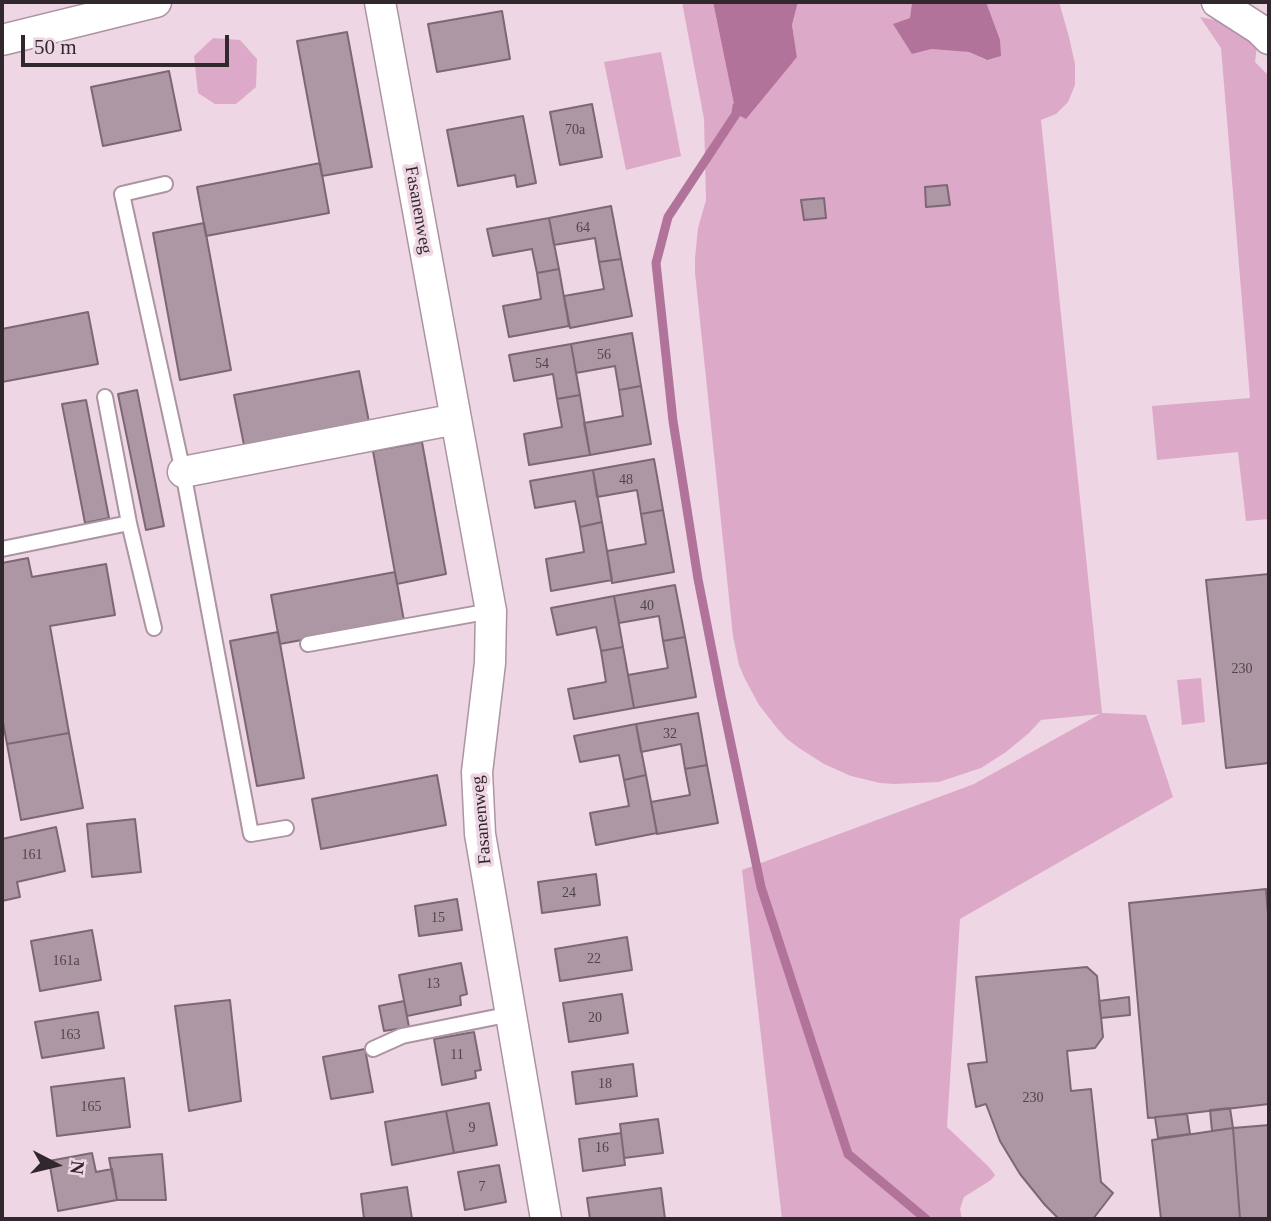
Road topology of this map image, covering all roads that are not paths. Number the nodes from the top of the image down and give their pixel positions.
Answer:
1 (156, 2) edge
2 (380, 2) edge
3 (1217, 2) edge
4 (1269, 39) edge
5 (2, 40) edge
6 (165, 184) dead end
7 (105, 397) dead end
8 (456, 419) junction
9 (183, 472) junction
10 (129, 523) junction
11 (2, 549) edge
12 (491, 611) junction
13 (154, 628) dead end
14 (308, 644) dead end
15 (286, 828) dead end
16 (511, 1014) junction
17 (373, 1049) dead end
18 (546, 1219) edge

1 - 5 street
2 - 8 street, Fasanenweg
3 - 4 street
6 - 9 lane
7 - 10 lane
8 - 9 street
8 - 12 street, Fasanenweg
9 - 15 lane
10 - 11 lane
10 - 13 lane
12 - 14 lane
12 - 16 street, Fasanenweg
16 - 17 lane
16 - 18 street, Fasanenweg

